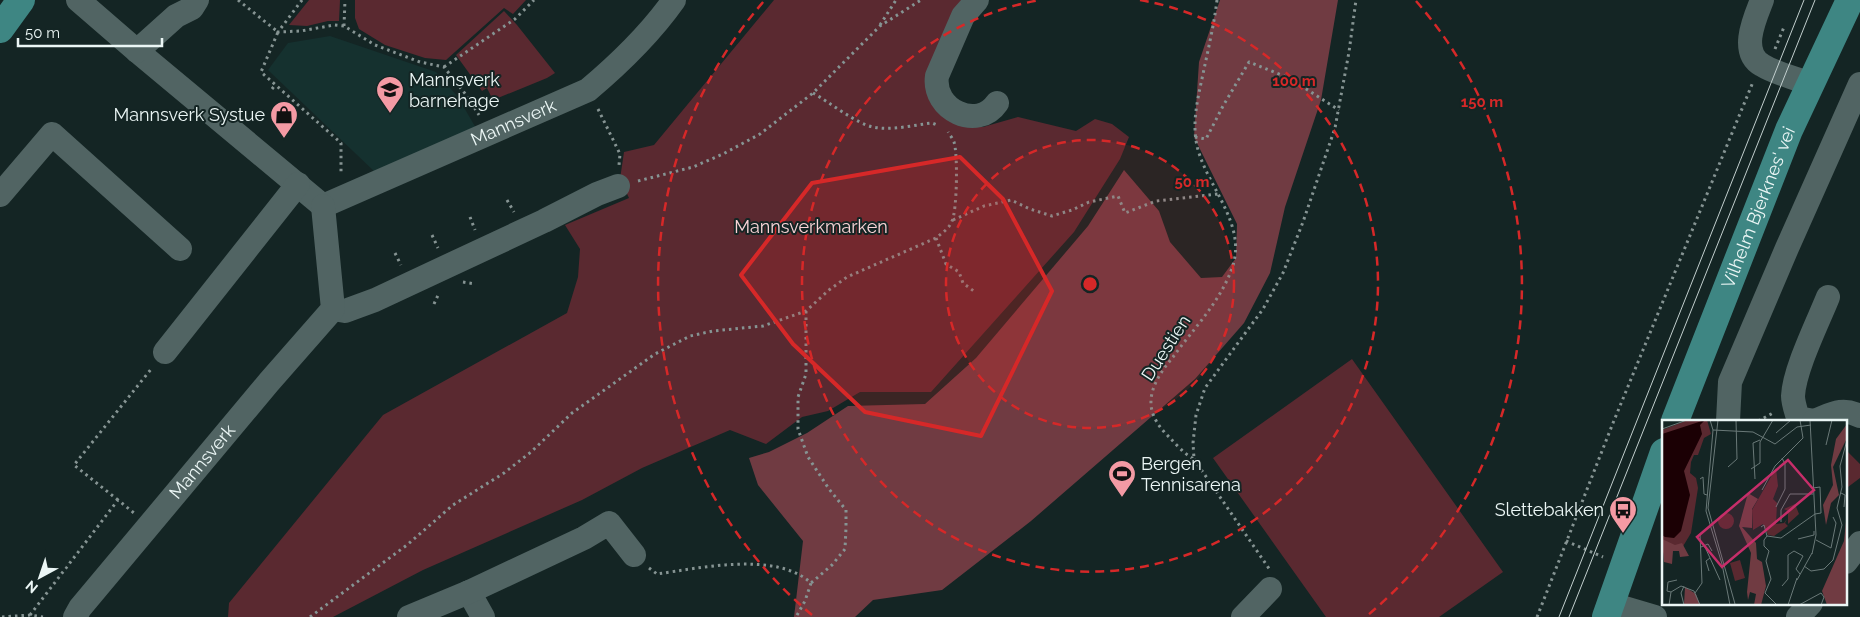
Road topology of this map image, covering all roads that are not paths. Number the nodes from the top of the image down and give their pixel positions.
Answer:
1 (22, 0) edge
2 (78, 0) edge
3 (197, 0) edge
4 (674, 0) edge
5 (977, 0) edge
6 (1762, 0) edge
7 (1850, 0) edge
8 (0, 29) edge
9 (137, 51) junction
10 (1810, 84) junction
11 (1860, 84) edge
12 (997, 102) dead end
13 (298, 184) junction
14 (618, 186) road end
15 (0, 195) edge
16 (323, 206) junction
17 (180, 249) dead end
18 (1828, 297) dead end
19 (333, 309) junction
20 (165, 352) road end
21 (1860, 415) edge
22 (1676, 420) edge
23 (1728, 420) edge
24 (1806, 420) edge
25 (1662, 458) edge
26 (1860, 543) edge
27 (634, 555) dead end
28 (1848, 559) edge
29 (1270, 588) road end
30 (469, 592) junction
31 (1811, 604) edge
32 (1608, 610) edge
33 (75, 617) edge
34 (408, 617) edge
35 (482, 617) edge
36 (1243, 617) edge
37 (1655, 617) edge
38 (1798, 617) edge

1 - 8 main road
2 - 9 street
3 - 9 street
4 - 16 street, Mannsverk
5 - 12 street
6 - 10 street
7 - 10 main road, Vilhelm Bjerknes' vei
9 - 13 street
10 - 22 main road, Vilhelm Bjerknes' vei
11 - 23 street
13 - 16 street
13 - 20 street
14 - 19 street
15 - 17 street
16 - 19 street
18 - 24 street
19 - 33 street, Mannsverk
21 - 24 street
25 - 32 main road
26 - 28 street
27 - 30 street
29 - 36 street
30 - 34 street
30 - 35 street
31 - 38 street
32 - 37 street

